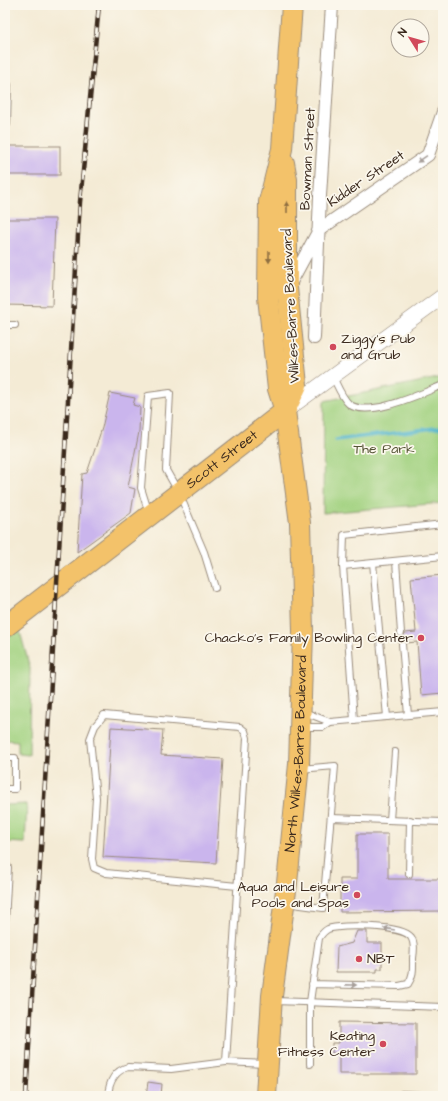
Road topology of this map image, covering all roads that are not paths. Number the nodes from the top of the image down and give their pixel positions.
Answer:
1 (292, 5) edge
2 (332, 5) edge
3 (5, 84) edge
4 (443, 112) edge
5 (5, 124) edge
6 (282, 149) junction
7 (319, 230) junction
8 (288, 288) junction
9 (443, 296) edge
10 (5, 325) edge
11 (15, 325) dead end
12 (314, 338) dead end
13 (333, 377) junction
14 (443, 385) edge
15 (285, 411) junction
16 (179, 493) junction
17 (152, 514) junction
18 (443, 524) edge
19 (443, 556) edge
20 (396, 561) junction
21 (373, 563) junction
22 (343, 566) junction
23 (215, 588) dead end
24 (5, 627) edge
25 (401, 633) dead end
26 (402, 644) dead end
27 (443, 712) edge
28 (408, 715) junction
29 (387, 717) junction
30 (301, 719) junction
31 (354, 720) junction
32 (330, 722) junction
33 (395, 752) dead end
34 (5, 758) edge
35 (299, 769) junction
36 (5, 789) edge
37 (331, 818) junction
38 (390, 820) junction
39 (410, 820) junction
40 (443, 822) edge
41 (5, 864) edge
42 (409, 874) dead end
43 (238, 886) junction
44 (284, 903) junction
45 (5, 922) edge
46 (312, 984) junction
47 (272, 1001) junction
48 (310, 1002) junction
49 (443, 1007) edge
50 (226, 1062) junction
51 (267, 1064) junction
52 (310, 1064) dead end
53 (108, 1096) edge
54 (266, 1096) edge
55 (399, 1096) edge
56 (442, 1096) edge

1 - 6 main road, Wilkes-Barre Boulevard
2 - 7 street, Bowman Street
3 - 5 lane
4 -> 7 street, Kidder Street
8 -> 6 main road, Wilkes-Barre Boulevard
6 -> 15 main road, Wilkes-Barre Boulevard
7 - 8 street, Kidder Street
7 - 12 street, Bowman Street
8 - 15 main road, Wilkes-Barre Boulevard
9 - 13 street, Scott Street
10 - 11 lane
13 - 14 lane
13 - 15 street, Scott Street
15 - 16 main road, Scott Street
15 - 30 main road, North Wilkes-Barre Boulevard
16 - 17 main road, Scott Street
16 - 17 lane
16 - 23 lane
17 - 24 main road, Scott Street
18 - 22 lane
19 - 20 lane
20 - 21 lane
20 - 25 lane
21 - 22 lane
21 - 29 lane
22 - 31 lane
26 - 28 lane
27 - 28 lane
28 - 29 lane
29 - 31 lane
30 - 32 lane
30 - 32 lane
30 - 35 main road, North Wilkes-Barre Boulevard
31 - 32 lane
33 - 38 lane
34 - 36 lane
35 - 37 lane
35 - 44 main road, North Wilkes-Barre Boulevard
37 - 38 lane
37 - 44 lane
38 - 39 lane
39 - 40 lane
39 - 42 lane
41 - 45 lane
43 - 43 lane
43 - 50 lane
44 - 47 main road, North Wilkes-Barre Boulevard
46 -> 46 lane
46 - 48 lane
47 - 48 lane
47 - 51 main road, North Wilkes-Barre Boulevard
48 - 49 lane
48 - 52 lane
50 - 51 lane
50 - 53 lane
51 - 54 main road, North Wilkes-Barre Boulevard
55 - 56 lane

